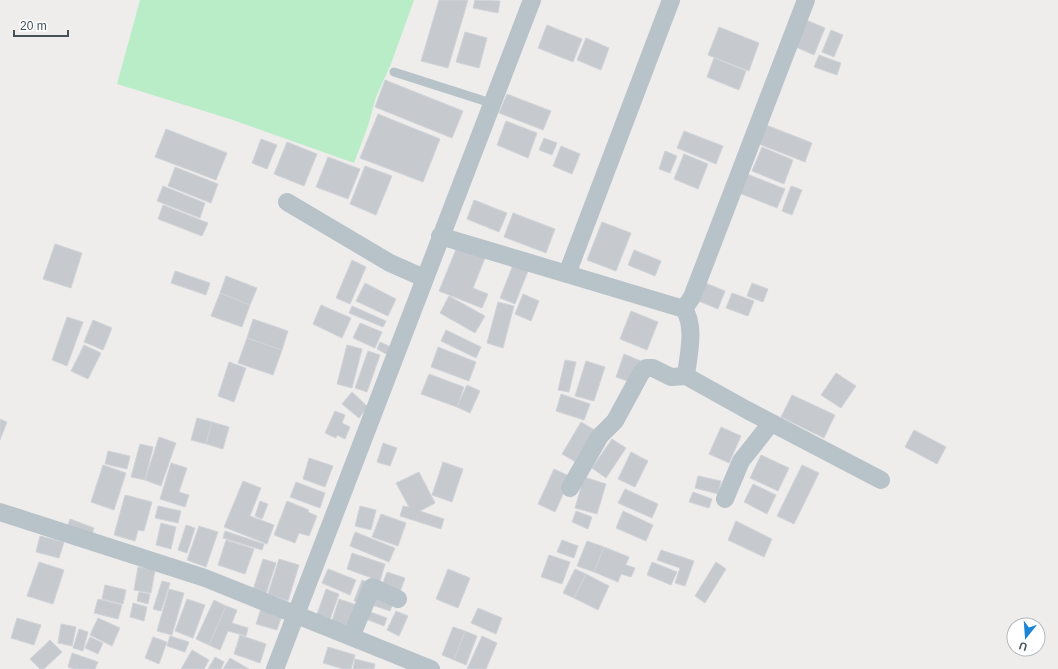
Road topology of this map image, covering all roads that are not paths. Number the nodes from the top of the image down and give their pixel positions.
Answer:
1 (532, 0) edge
2 (670, 0) edge
3 (806, 0) edge
4 (394, 72) dead end
5 (491, 103) junction
6 (287, 202) dead end
7 (440, 236) junction
8 (567, 274) junction
9 (424, 278) junction
10 (684, 309) junction
11 (686, 376) junction
12 (771, 422) junction
13 (881, 480) dead end
14 (570, 488) dead end
15 (725, 499) dead end
16 (0, 512) edge
17 (398, 599) dead end
18 (297, 614) junction
19 (351, 637) junction
20 (275, 669) edge
21 (431, 669) edge

1 - 5 street
2 - 8 street
3 - 10 street
4 - 5 lane
5 - 7 street
6 - 9 street
7 - 8 street
7 - 9 street
8 - 10 street
9 - 18 street
10 - 11 street
11 - 12 street
11 - 14 street
12 - 13 street
12 - 15 street
16 - 18 street
17 - 19 street
18 - 19 street
18 - 20 street
19 - 21 street

